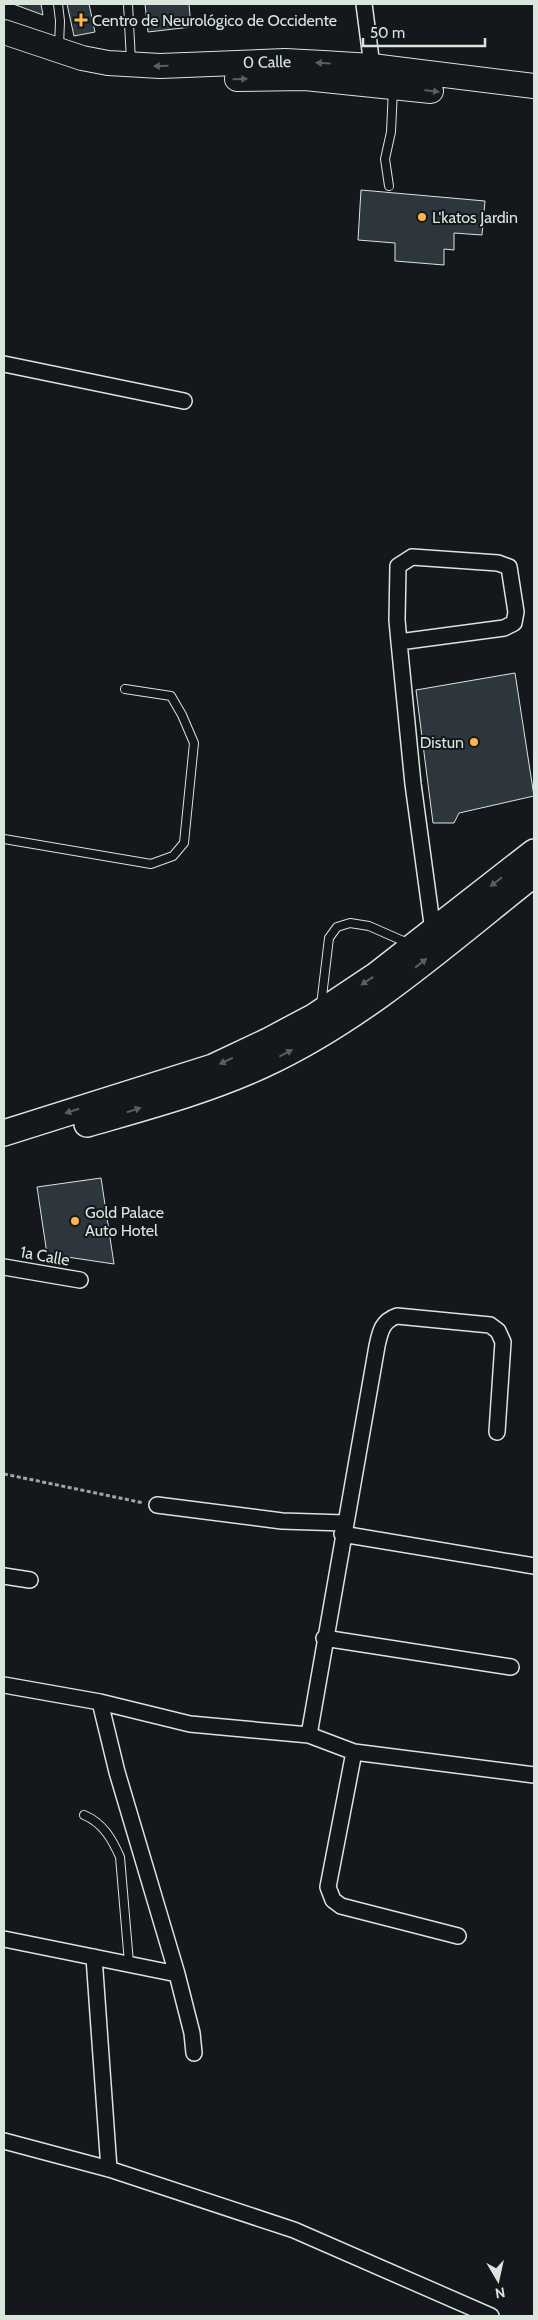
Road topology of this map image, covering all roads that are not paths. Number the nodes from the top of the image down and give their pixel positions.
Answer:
1 (58, 4) edge
2 (128, 4) edge
3 (364, 4) edge
4 (4, 32) edge
5 (4, 49) edge
6 (59, 51) junction
7 (131, 65) junction
8 (372, 66) junction
9 (393, 86) junction
10 (534, 86) edge
11 (534, 103) edge
12 (388, 186) dead end
13 (4, 364) edge
14 (184, 401) dead end
15 (399, 642) junction
16 (125, 689) dead end
17 (4, 840) edge
18 (534, 852) edge
19 (534, 874) edge
20 (424, 938) junction
21 (320, 1012) junction
22 (4, 1133) edge
23 (4, 1150) edge
24 (4, 1267) edge
25 (80, 1280) dead end
26 (497, 1432) dead end
27 (157, 1505) road end
28 (343, 1528) junction
29 (534, 1566) edge
30 (4, 1576) edge
31 (30, 1580) dead end
32 (324, 1638) junction
33 (511, 1668) dead end
34 (4, 1685) edge
35 (100, 1702) junction
36 (309, 1735) junction
37 (354, 1752) junction
38 (534, 1775) edge
39 (84, 1815) dead end
40 (458, 1936) dead end
41 (4, 1939) edge
42 (94, 1956) junction
43 (129, 1963) junction
44 (177, 1974) junction
45 (194, 2054) dead end
46 (4, 2141) edge
47 (109, 2169) junction
48 (491, 2316) edge

1 - 6 lane
2 - 7 lane
3 - 8 street
4 - 6 main road, 0 Calle
5 -> 9 main road, 0 Calle
6 - 7 main road, 0 Calle
8 -> 7 main road, 0 Calle
8 - 10 main road, 0 Calle
9 -> 11 main road, 0 Calle
9 - 12 lane
13 - 14 street
15 - 15 street
15 - 20 street
16 - 17 lane
18 -> 20 highway
23 -> 19 highway
20 -> 21 highway
20 - 21 lane
21 -> 22 highway
24 - 25 street, 1a Calle
26 - 28 street
27 - 28 street
28 - 29 street
28 - 32 street
30 - 31 street
32 - 33 street
32 - 36 street
34 - 35 street
35 - 36 street
35 - 44 street
36 - 37 street
37 - 38 street
37 - 40 street
39 - 43 lane
41 - 42 street
42 - 43 street
42 - 47 street
43 - 44 street
44 - 45 street
46 - 47 street
47 - 48 street

